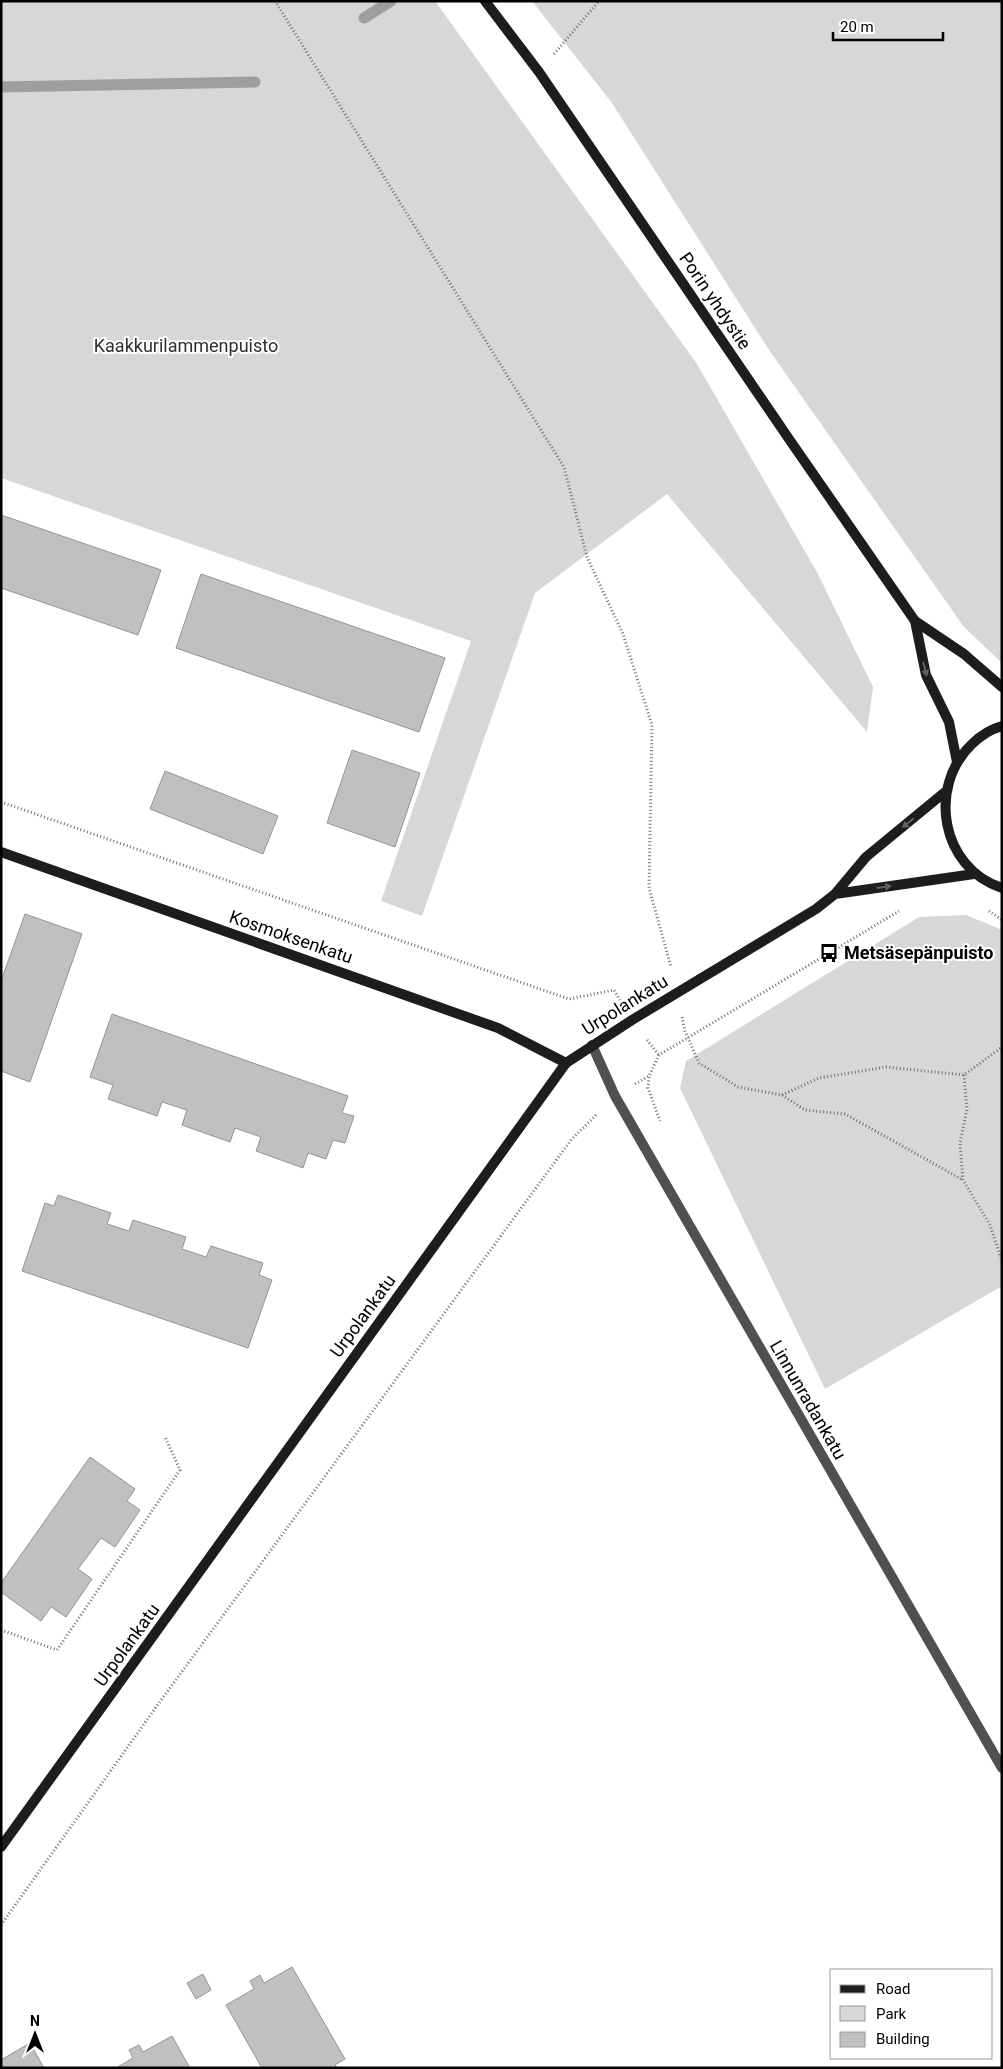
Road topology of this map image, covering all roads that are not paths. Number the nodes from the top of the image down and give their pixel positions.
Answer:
1 (485, 1) edge
2 (916, 621) junction
3 (1002, 687) edge
4 (1002, 726) edge
5 (956, 762) junction
6 (945, 792) junction
7 (1, 852) edge
8 (974, 874) junction
9 (1002, 888) edge
10 (836, 894) junction
11 (592, 1045) junction
12 (566, 1062) junction
13 (1002, 1768) edge
14 (1, 1847) edge

1 - 2 main road, Porin yhdystie
2 - 3 main road, Porin yhdystie
2 -> 5 main road, Porin yhdystie
4 - 5 main road
5 - 6 main road
6 - 8 main road
6 -> 10 main road, Urpolankatu
7 - 12 main road, Kosmoksenkatu
8 - 9 main road
10 -> 8 main road, Urpolankatu
10 - 11 main road, Urpolankatu
11 - 12 main road, Urpolankatu
11 - 13 street, Linnunradankatu
12 - 14 main road, Urpolankatu

